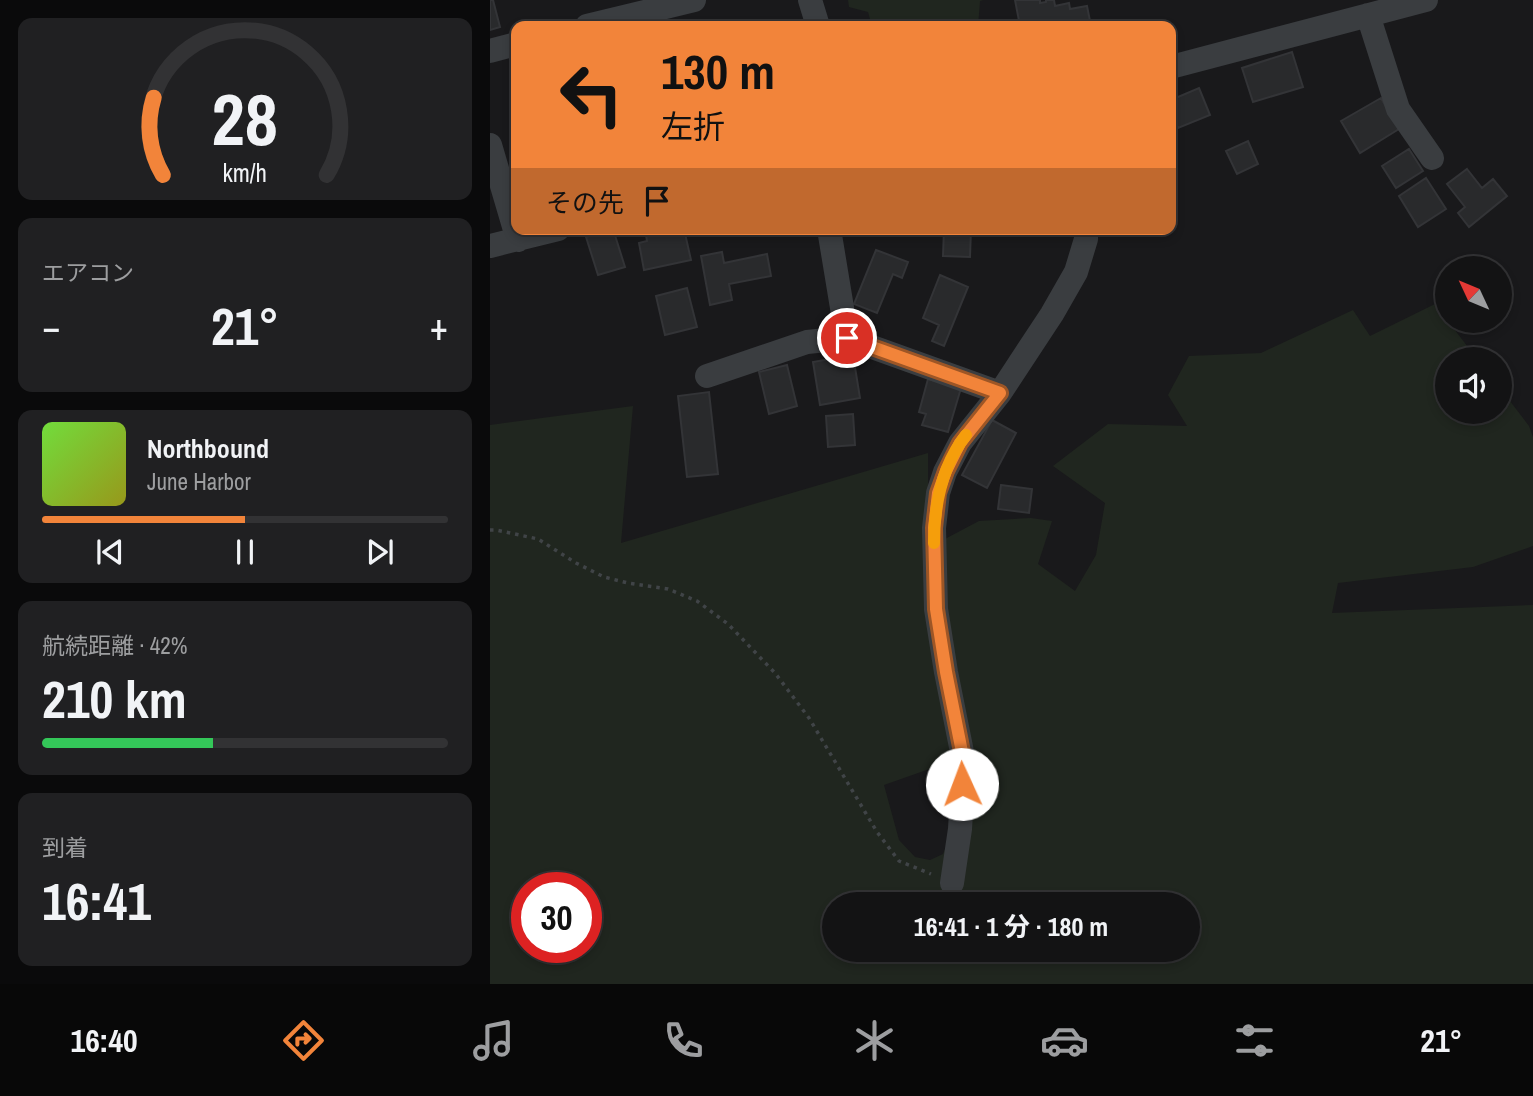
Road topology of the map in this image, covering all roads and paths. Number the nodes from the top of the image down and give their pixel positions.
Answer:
1 (694, 0) edge
2 (810, 0) edge
3 (1426, 0) edge
4 (1368, 15) junction
5 (608, 21) edge
6 (816, 21) edge
7 (511, 45) edge
8 (490, 51) edge
9 (1176, 66) edge
10 (490, 145) edge
11 (1432, 159) dead end
12 (511, 216) edge
13 (517, 235) edge
14 (536, 235) edge
15 (830, 235) edge
16 (1086, 235) edge
17 (518, 240) junction
18 (490, 246) edge
19 (847, 338) junction
20 (706, 376) dead end
21 (1000, 393) junction
22 (490, 530) edge
23 (952, 883) joint

1 - 5 street
2 - 6 street
3 - 4 street
4 - 9 street
4 - 11 street
7 - 8 street
10 - 12 street
13 - 17 street
14 - 17 street
15 - 19 street
16 - 21 street
17 - 18 street
19 - 20 street
19 - 21 street
21 - 23 street
22 - 23 path

